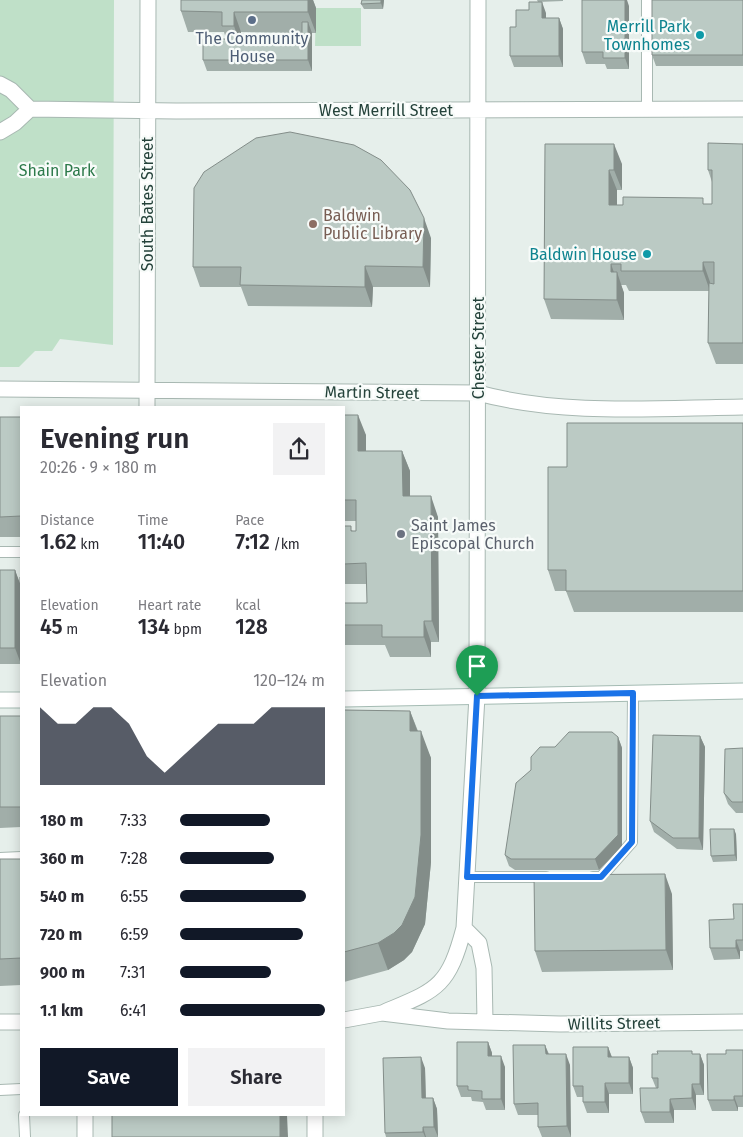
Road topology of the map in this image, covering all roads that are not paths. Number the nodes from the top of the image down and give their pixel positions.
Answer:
1 (148, 0) edge
2 (478, 0) edge
3 (647, 0) edge
4 (0, 84) edge
5 (30, 109) junction
6 (743, 109) edge
7 (148, 110) junction
8 (479, 110) junction
9 (648, 110) junction
10 (0, 132) edge
11 (0, 389) edge
12 (147, 389) junction
13 (478, 393) junction
14 (147, 406) edge
15 (743, 407) edge
16 (0, 552) edge
17 (20, 552) edge
18 (743, 691) edge
19 (633, 693) junction
20 (477, 696) junction
21 (345, 699) edge
22 (0, 700) edge
23 (20, 700) edge
24 (20, 857) edge
25 (0, 858) edge
26 (467, 877) junction
27 (553, 877) edge
28 (582, 877) edge
29 (464, 928) junction
30 (382, 1014) junction
31 (345, 1020) edge
32 (485, 1021) junction
33 (0, 1022) edge
34 (20, 1022) edge
35 (743, 1022) edge
36 (20, 1089) edge
37 (0, 1090) edge
38 (24, 1116) edge
39 (85, 1116) edge
40 (315, 1116) edge
41 (25, 1137) edge
42 (85, 1137) edge
43 (315, 1137) edge

1 - 7 street, South Bates Street
2 - 8 street, Chester Street
3 - 9 lane
4 - 5 street
5 - 7 street, West Merrill Street
5 - 10 street
6 - 9 street, West Merrill Street
7 - 8 street, West Merrill Street
7 - 12 street, South Bates Street
8 - 9 street, West Merrill Street
8 - 13 street, Chester Street
11 - 12 street, Martin Street
12 - 13 street, Martin Street
12 - 14 street, South Bates Street
13 - 15 street, Martin Street
13 - 20 street, Chester Street
16 - 17 lane
18 - 19 street
19 - 20 street
19 - 28 lane
20 - 21 street
20 - 26 street, Chester Street
22 - 23 street
24 - 25 lane
26 - 27 lane
26 - 29 street, Chester Street
29 - 30 street, Chester Street
29 - 32 street
30 - 31 street, Willits Street
30 - 32 street, Willits Street
32 - 35 street, Willits Street
33 - 34 street
36 - 37 lane
38 - 41 lane
39 - 42 street
40 - 43 street

